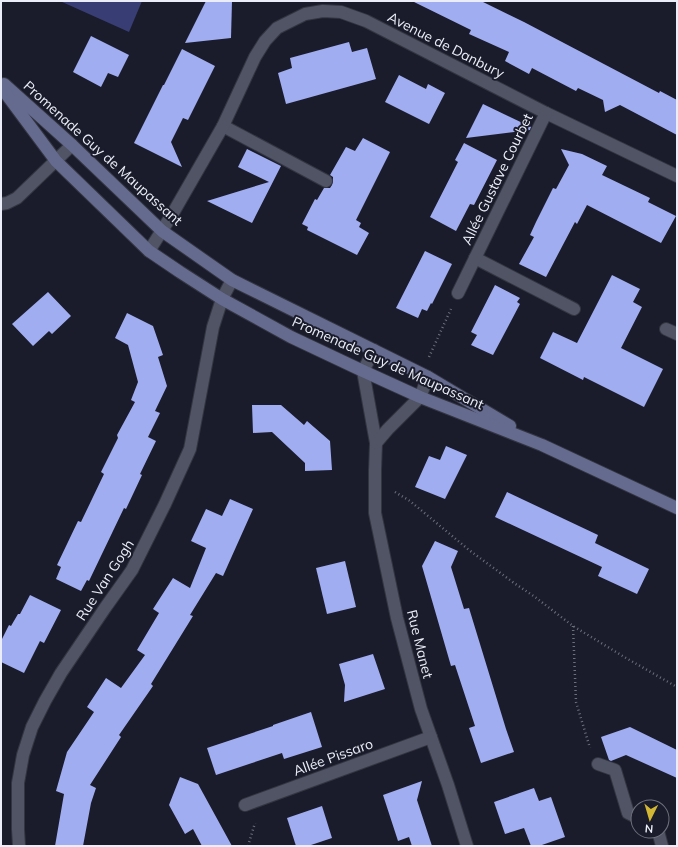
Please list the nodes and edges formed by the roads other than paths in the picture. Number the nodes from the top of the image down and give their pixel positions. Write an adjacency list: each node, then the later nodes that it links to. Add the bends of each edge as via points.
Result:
1 (1, 81): 5 (street, Promenade Guy de Maupassant)
2 (1, 87): 6 (street, Promenade Guy de Maupassant)
3 (546, 113): 4 (street, Avenue de Danbury, via 366,22 341,12 323,11 305,14 292,20 277,28 265,41); 7 (street, Avenue de Danbury); 12 (street, Allée Gustave Courbet)
4 (223, 126): 8 (street); 10 (street, Avenue de Danbury)
5 (72, 145): 6 (street); 10 (street, Promenade Guy de Maupassant)
6 (56, 161): 9 (street, via 17,198 7,204); 11 (street, Promenade Guy de Maupassant)
7 (677, 176)
8 (326, 181)
9 (1, 204)
10 (162, 231): 11 (street, Avenue de Danbury); 13 (street, Promenade Guy de Maupassant)
11 (149, 251): 15 (street, Promenade Guy de Maupassant)
12 (475, 258): 14 (street, Allée Gustave Courbet); 16 (street, Allée Gustave Courbet)
13 (232, 280): 15 (street, Rue Van Gogh); 19 (street, Promenade Guy de Maupassant)
14 (458, 293)
15 (222, 299): 20 (street, Promenade Guy de Maupassant, via 291,337); 30 (street, Rue Van Gogh, via 212,327 190,449 132,570 61,673 32,727 18,783)
16 (574, 309)
17 (666, 329): 18 (street)
18 (677, 334)
19 (374, 350): 20 (street); 21 (street, Promenade Guy de Maupassant)
20 (363, 371): 22 (street, Promenade Guy de Maupassant); 23 (street, Rue Manet)
21 (424, 376): 22 (street); 24 (street, Promenade Guy de Maupassant)
22 (420, 397): 23 (street); 24 (street, Promenade Guy de Maupassant)
23 (376, 443): 26 (street, Rue Manet, via 375,513 398,618 421,709)
24 (542, 445): 25 (street, Promenade Guy de Maupassant)
25 (677, 508)
26 (431, 737): 28 (street, Allée Pissaro); 31 (street, Rue Manet)
27 (598, 764): 29 (street, via 615,770)
28 (245, 805)
29 (630, 814)
30 (19, 846)
31 (467, 846)

